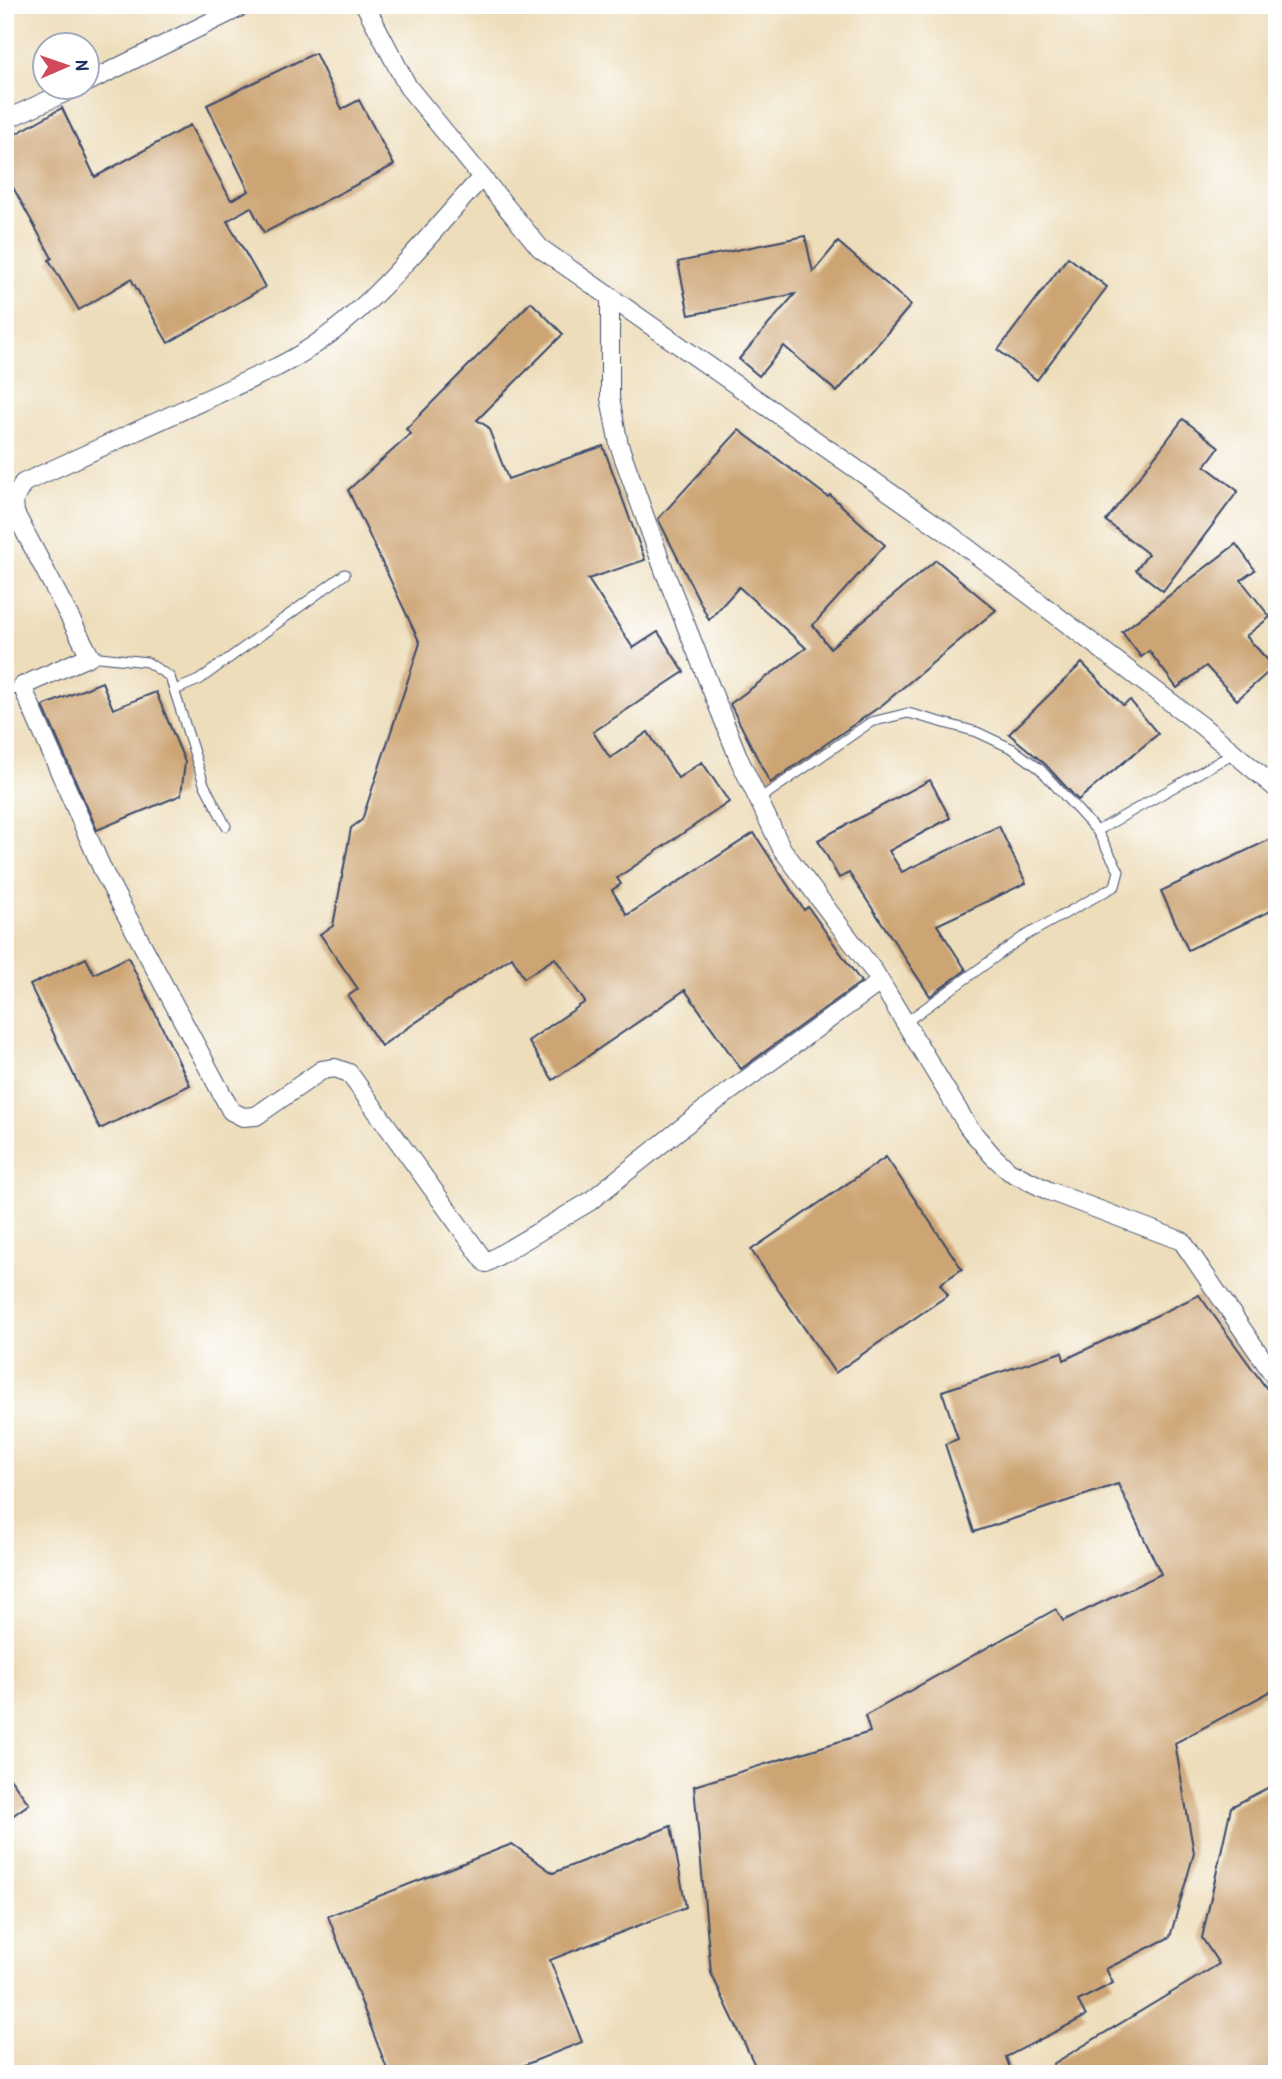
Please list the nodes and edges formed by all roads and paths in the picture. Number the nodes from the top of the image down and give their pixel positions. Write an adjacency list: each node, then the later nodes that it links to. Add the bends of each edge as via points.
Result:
1 (245, 5): 3 (street)
2 (365, 5): 6 (street, via 408,87)
3 (102, 75)
4 (44, 102): 5 (street)
5 (5, 120)
6 (482, 177): 7 (street, via 540,248); 9 (street, via 364,306 315,346 23,483 14,500 15,513)
7 (610, 296): 12 (street, via 946,531); 14 (street, via 610,398 620,444 664,570)
8 (345, 574): 11 (lane, via 199,680)
9 (90, 656): 10 (street); 11 (lane, via 148,662 170,677)
10 (14, 690): 17 (street, via 226,1106 243,1117 256,1116 322,1070 349,1073 486,1263 589,1202 704,1110)
11 (175, 690): 15 (lane, via 204,784)
12 (1234, 753): 13 (street); 16 (lane)
13 (1277, 789)
14 (758, 800): 16 (lane, via 871,722 908,713 976,732 1013,749 1040,769); 17 (street, via 782,849)
15 (226, 826)
16 (1097, 831): 18 (lane, via 1119,871 1115,886 1023,937)
17 (880, 982): 18 (street)
18 (906, 1022): 19 (street, via 969,1128 992,1155 1009,1171 1049,1191 1182,1241)
19 (1277, 1380)

